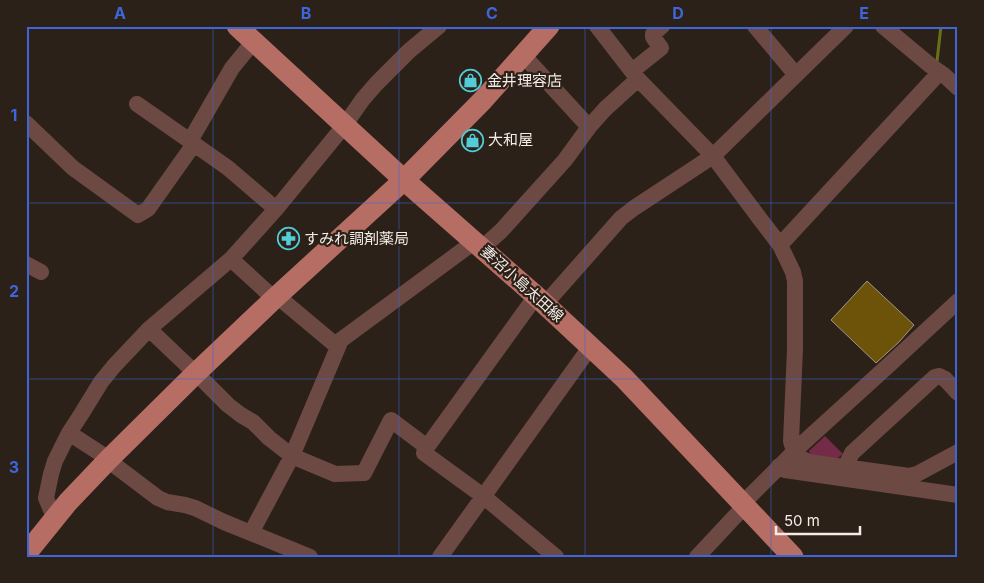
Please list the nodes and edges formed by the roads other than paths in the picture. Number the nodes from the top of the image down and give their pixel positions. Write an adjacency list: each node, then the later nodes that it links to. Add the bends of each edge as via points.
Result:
1 (237, 26): 9 (main road, 妻沼小島太田線)
2 (440, 26): 17 (street, via 391,68)
3 (549, 26): 10 (main road)
4 (597, 26): 12 (street)
5 (662, 26): 12 (street, via 653,34 661,48)
6 (755, 26): 13 (street)
7 (846, 26): 13 (street)
8 (884, 26): 11 (street)
9 (254, 41): 17 (main road, 妻沼小島太田線); 19 (street, via 232,68)
10 (523, 55): 18 (street); 21 (main road)
11 (935, 69): 14 (street); 24 (street)
12 (635, 75): 18 (street); 20 (street)
13 (796, 75): 20 (street)
14 (958, 88)
15 (136, 104): 19 (street)
16 (26, 123): 19 (street, via 73,168 138,215 148,209)
17 (344, 126): 21 (main road, 妻沼小島太田線); 22 (street)
18 (589, 127): 23 (street, via 508,224)
19 (192, 142): 22 (street)
20 (713, 156): 24 (street); 29 (street, via 621,218)
21 (404, 180): 23 (main road, 妻沼小島太田線); 28 (main road)
22 (276, 209): 25 (street)
23 (478, 245): 29 (main road, 妻沼小島太田線); 33 (street, via 341,340)
24 (780, 245): 38 (street, via 795,281 791,441)
25 (231, 259): 28 (street); 31 (street)
26 (26, 264): 27 (street)
27 (41, 272)
28 (276, 297): 33 (street); 34 (main road)
29 (540, 300): 32 (main road, 妻沼小島太田線); 37 (street)
30 (958, 301): 38 (street)
31 (149, 329): 34 (street); 36 (street, via 106,377)
32 (591, 346): 45 (street); 46 (main road, 妻沼小島太田線)
33 (338, 347): 40 (street)
34 (196, 373): 40 (street, via 228,405 254,422); 41 (main road)
35 (958, 394): 43 (street, via 945,379 935,377 852,454)
36 (70, 433): 41 (street); 47 (street, via 55,461 46,498)
37 (426, 450): 40 (street, via 391,420 364,472 335,474); 45 (street)
38 (795, 452): 42 (street); 43 (street, via 808,462)
39 (958, 452): 43 (street, via 909,476)
40 (292, 456): 48 (street)
41 (109, 459): 47 (main road); 48 (street, via 158,498 195,508)
42 (780, 466): 44 (street, via 785,470); 46 (street)
43 (845, 467)
44 (958, 495)
45 (483, 496): 51 (street); 52 (street)
46 (742, 504): 53 (street, via 740,511); 54 (main road, 妻沼小島太田線)
47 (56, 516): 49 (main road)
48 (251, 533): 50 (street)
49 (30, 545)
50 (310, 557)
51 (440, 557)
52 (556, 557)
53 (697, 557)
54 (793, 557)

